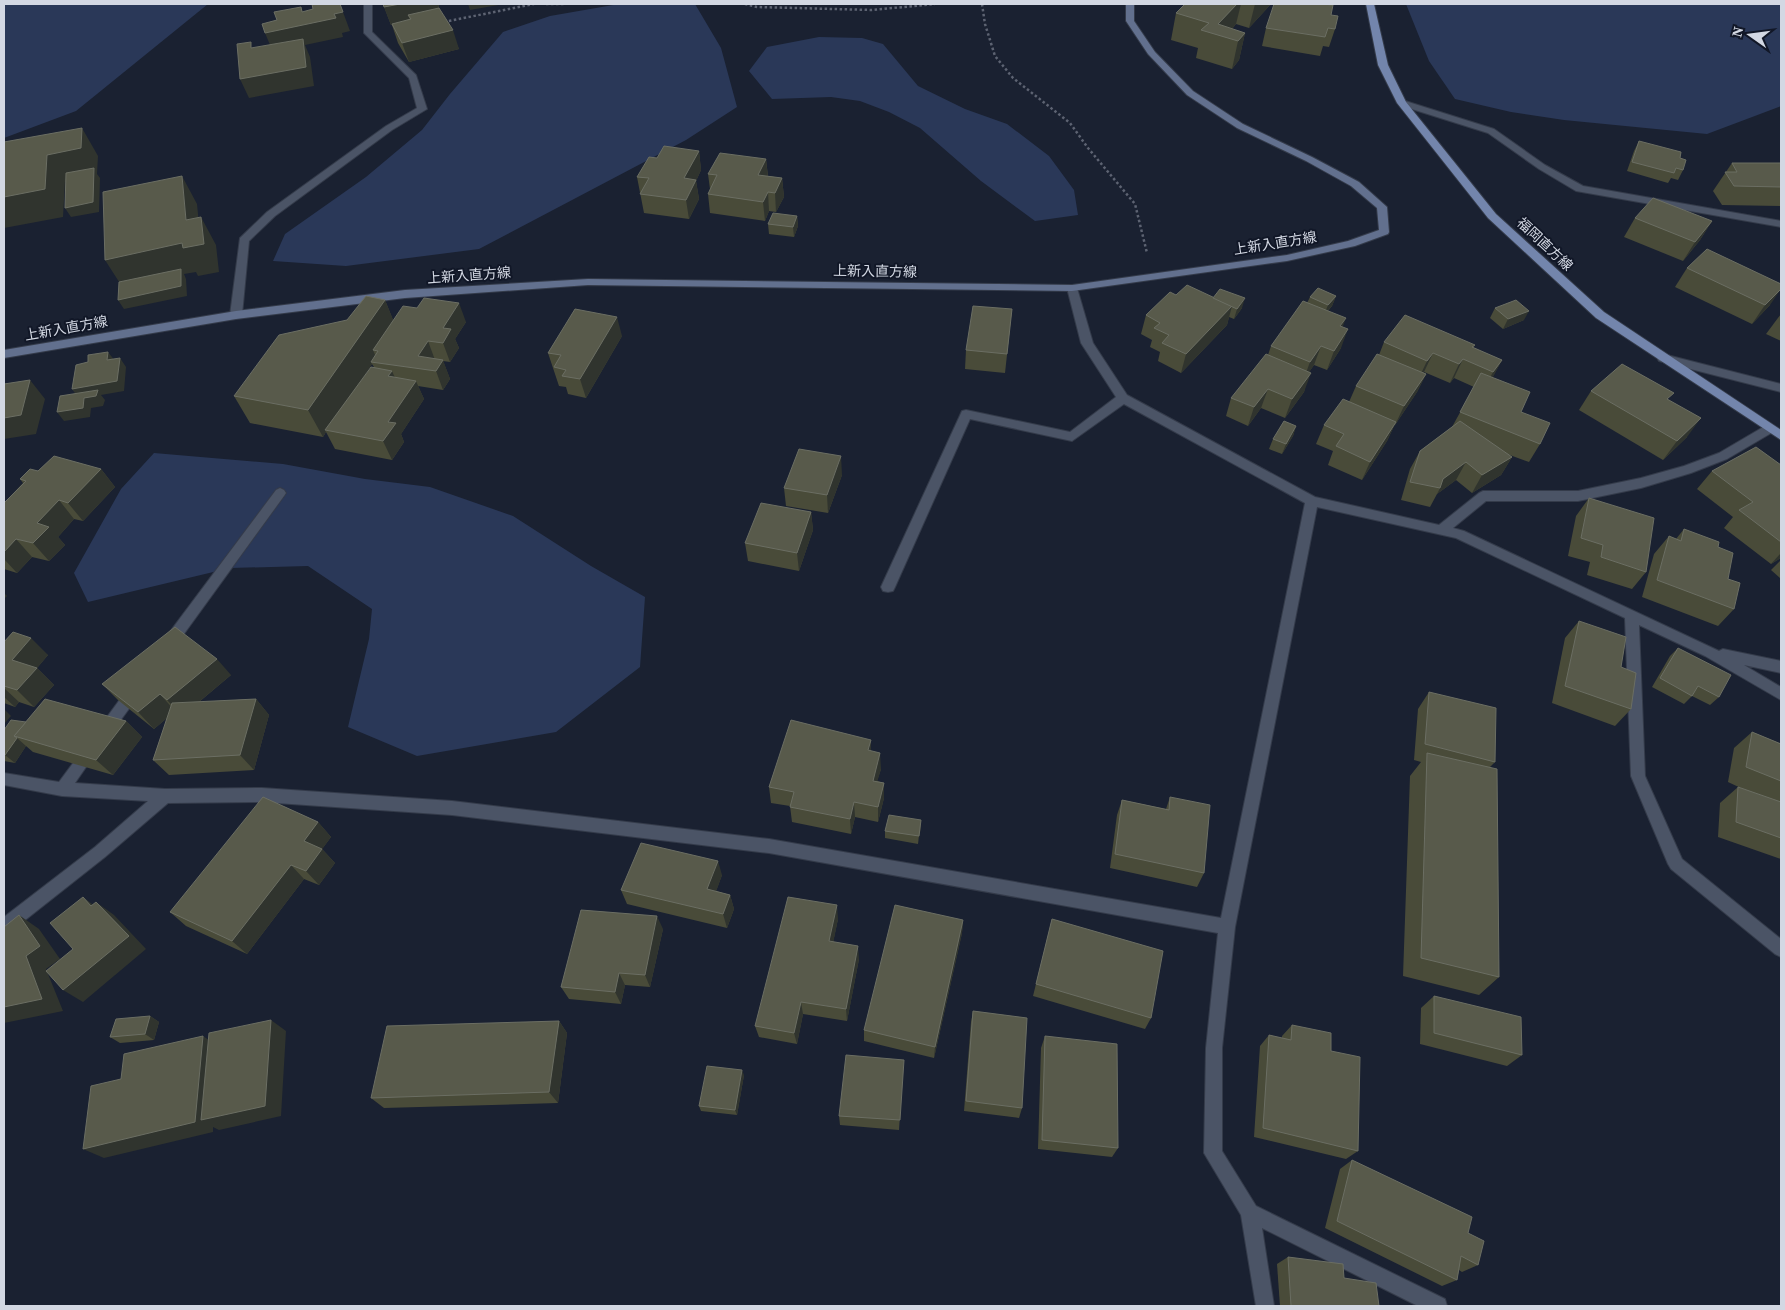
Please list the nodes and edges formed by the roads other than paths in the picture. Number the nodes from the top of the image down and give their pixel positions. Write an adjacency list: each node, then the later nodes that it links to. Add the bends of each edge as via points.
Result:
1 (368, 4): 7 (street, via 368,33 413,77 422,109 389,128 271,214 244,240)
2 (1130, 4): 6 (main road, 上新入直方線, via 1130,21 1152,54 1190,93 1240,126 1355,184 1382,207 1384,232 1352,244 1287,258)
3 (1370, 4): 4 (main road, 福岡直方線, via 1383,65)
4 (1402, 103): 5 (street, via 1491,131 1580,190); 9 (main road, 福岡直方線, via 1492,216 1600,314)
5 (1781, 224)
6 (1072, 288): 7 (main road, 上新入直方線, via 588,282 405,294); 11 (street, via 1088,343)
7 (236, 315): 8 (main road, 上新入直方線)
8 (4, 354)
9 (1662, 358): 10 (street); 12 (main road, 福岡直方線)
10 (1781, 388)
11 (1124, 398): 15 (street); 17 (street, via 1072,438 966,414)
12 (1769, 429): 13 (main road, 福岡直方線); 16 (street, via 1723,456 1641,483 1578,496 1483,496)
13 (1781, 436)
14 (280, 493): 20 (street)
15 (1312, 501): 16 (street); 28 (street)
16 (1441, 530): 18 (street, via 1459,534)
17 (888, 587)
18 (1632, 616): 19 (street); 29 (street, via 1638,776 1676,864)
19 (1710, 652): 21 (street); 23 (street)
20 (162, 653)
21 (1781, 668)
22 (144, 677): 25 (street)
23 (1781, 694)
24 (4, 779): 25 (street)
25 (62, 789): 26 (street)
26 (165, 796): 27 (street, via 100,852); 28 (street, via 262,795 452,808 759,844)
27 (4, 926)
28 (1227, 927): 30 (street, via 1214,1048 1213,1154)
29 (1781, 949)
30 (1250, 1212): 31 (street); 32 (street)
31 (1265, 1306)
32 (1438, 1306)

